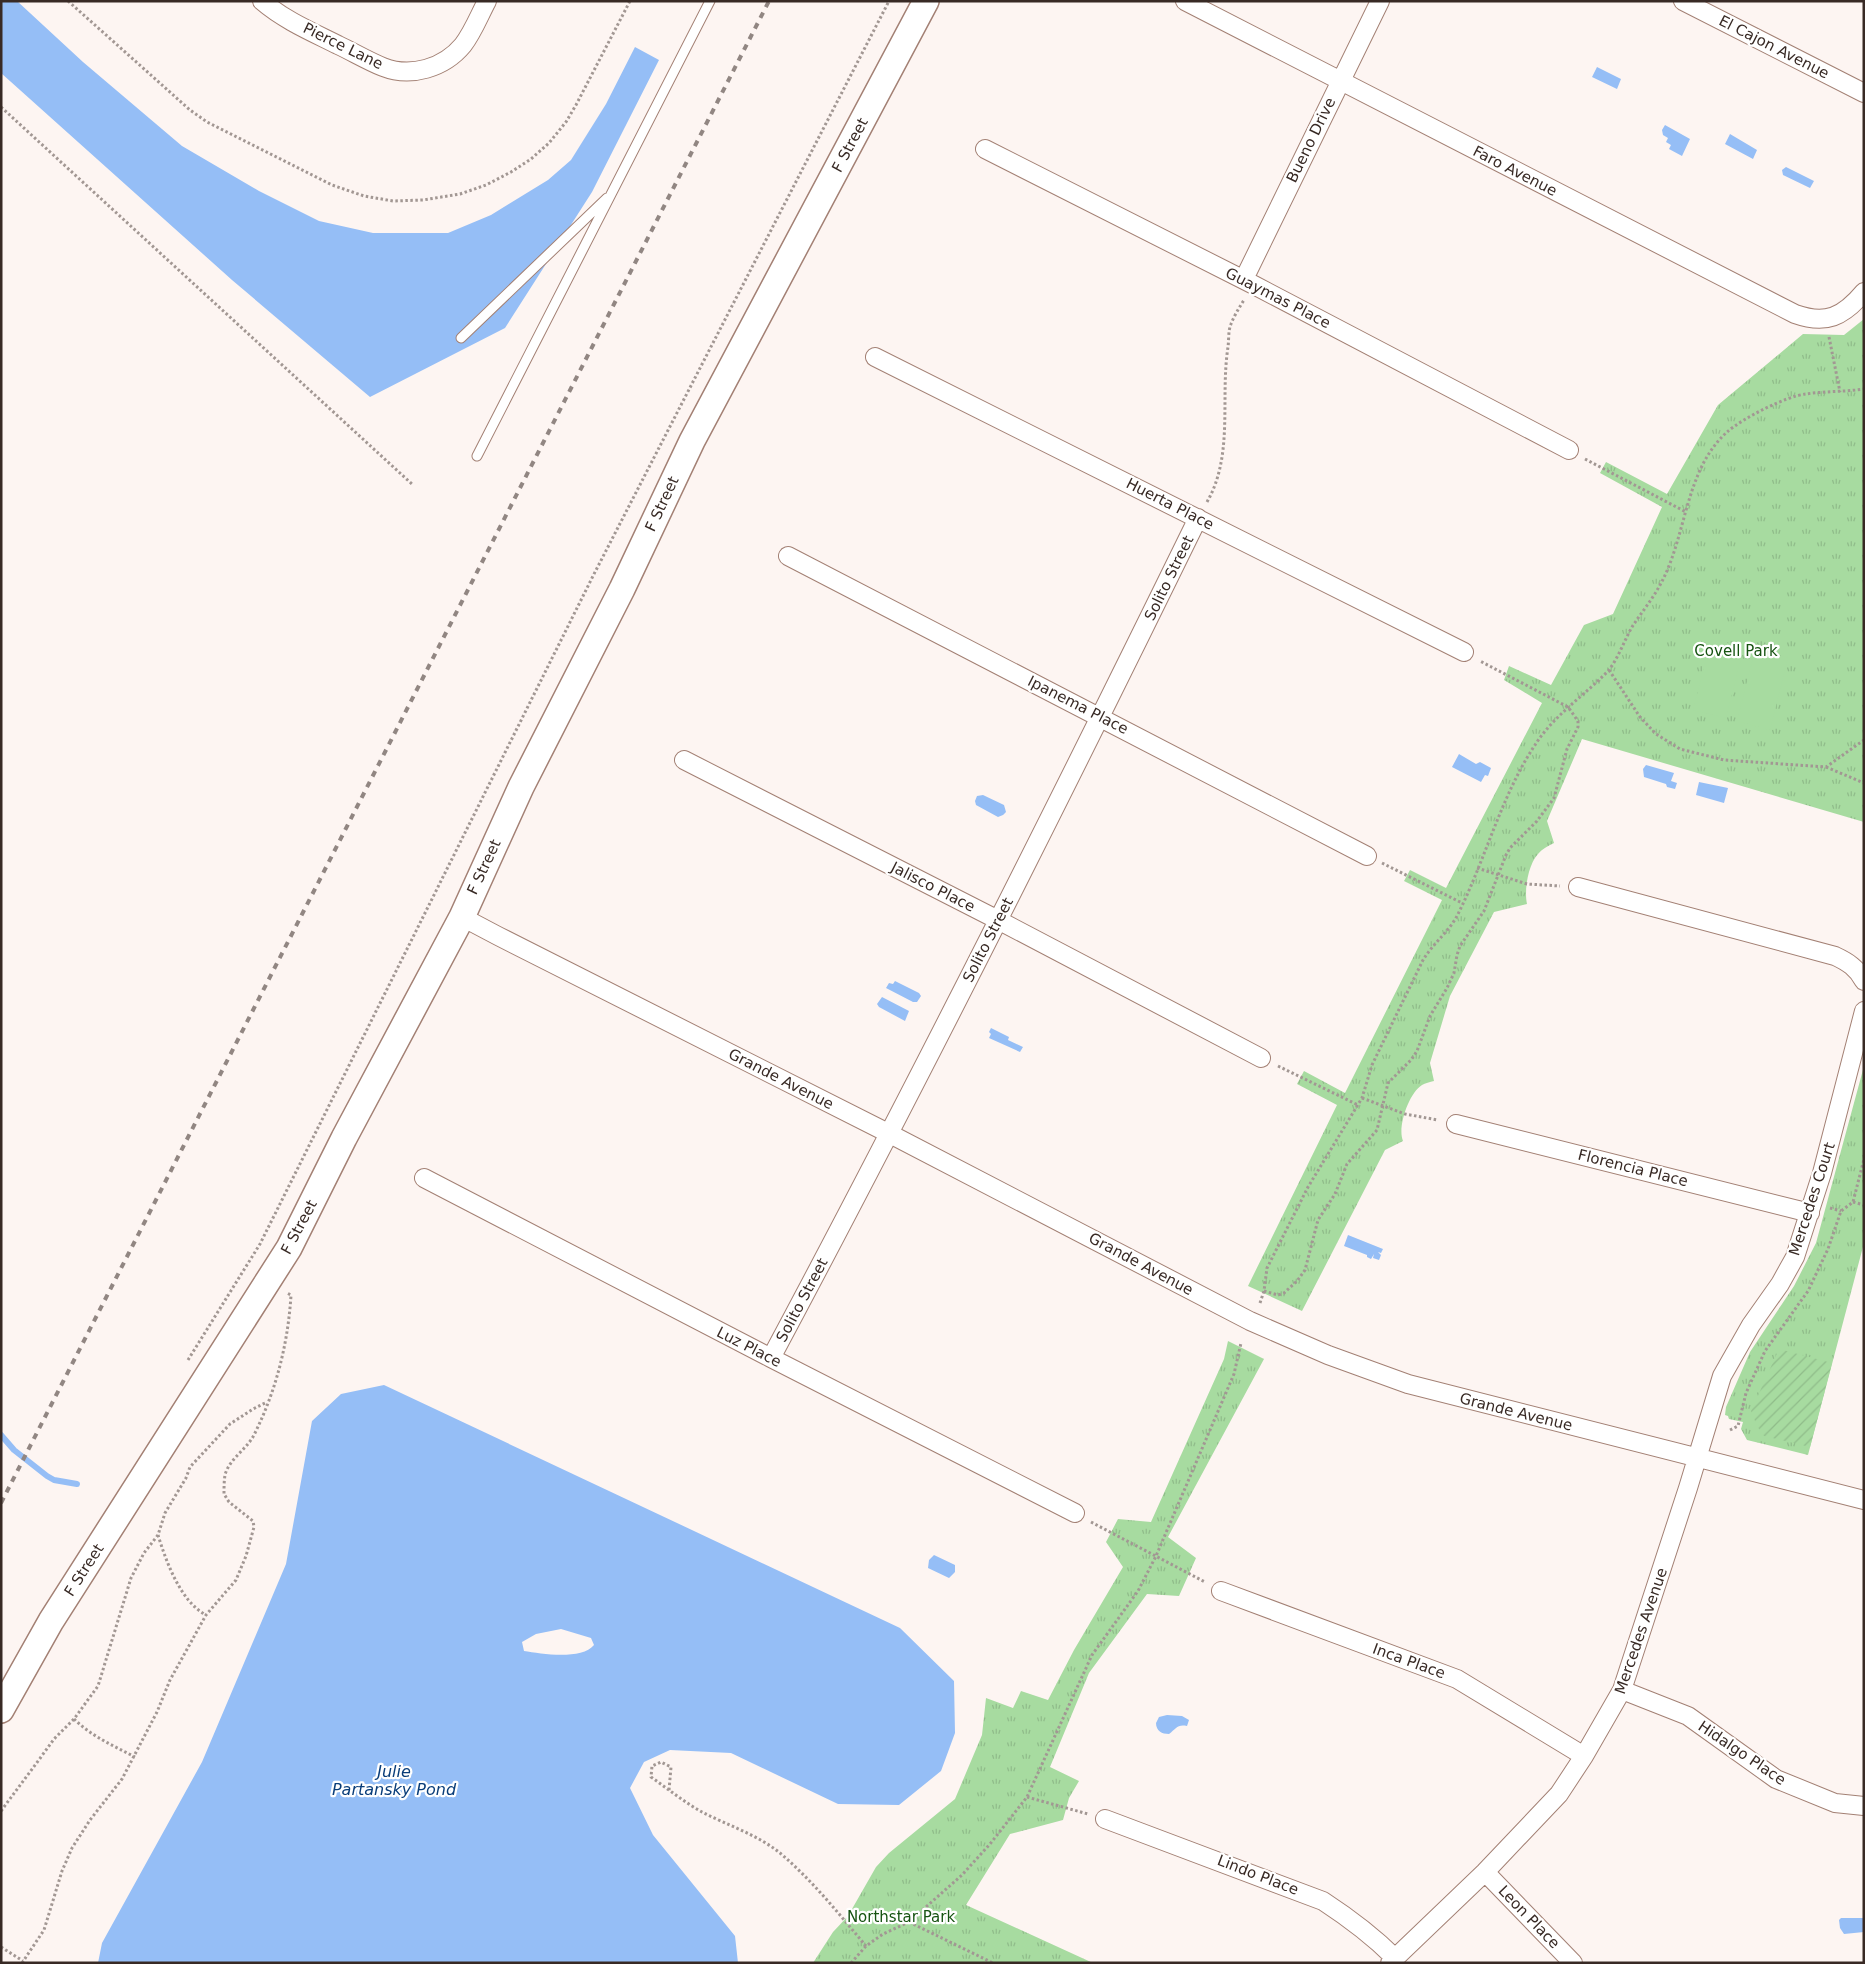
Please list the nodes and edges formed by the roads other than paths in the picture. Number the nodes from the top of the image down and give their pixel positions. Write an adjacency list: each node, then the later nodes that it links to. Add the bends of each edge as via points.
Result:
1 (262, 1): 2 (street, Pierce Lane, via 281,16 384,68 404,71 421,71 450,57 462,45)
2 (487, 1)
3 (710, 1): 11 (lane)
4 (926, 1): 25 (street, F Street, via 692,441 622,589 521,787)
5 (1185, 1): 8 (street, Faro Avenue)
6 (1380, 1): 8 (street, Bueno Drive)
7 (1683, 1): 9 (street, El Cajon Avenue)
8 (1339, 81): 12 (street, Bueno Drive); 13 (street, Faro Avenue, via 1795,314 1810,320 1825,320 1848,309)
9 (1864, 93)
10 (985, 149): 12 (street, Guaymas Place)
11 (612, 192): 14 (lane); 17 (lane)
12 (1248, 282): 16 (street, Guaymas Place)
13 (1864, 292)
14 (461, 338)
15 (875, 357): 18 (street, Huerta Place)
16 (1569, 450)
17 (477, 456)
18 (1198, 518): 20 (street, Huerta Place); 21 (street, Solito Street)
19 (788, 556): 21 (street, Ipanema Place)
20 (1464, 652)
21 (1101, 717): 23 (street, Ipanema Place); 26 (street, Solito Street)
22 (684, 760): 26 (street, Jalisco Place)
23 (1367, 856)
24 (1578, 887): 27 (street, via 1835,956 1849,963)
25 (462, 916): 31 (street, Grande Avenue); 40 (street, F Street, via 344,1138 290,1248 51,1622)
26 (998, 920): 29 (street, Jalisco Place); 31 (street, Solito Street)
27 (1864, 981)
28 (1864, 1011): 33 (street, Mercedes Court)
29 (1261, 1058)
30 (1456, 1124): 33 (street, Florencia Place)
31 (890, 1134): 34 (street, Solito Street); 35 (street, Grande Avenue, via 1250,1321 1328,1355 1408,1384)
32 (424, 1178): 34 (street, Luz Place)
33 (1810, 1213): 35 (street, Mercedes Court, via 1795,1257 1722,1376)
34 (771, 1358): 37 (street, Luz Place)
35 (1697, 1457): 36 (street, Grande Avenue); 39 (street, Mercedes Avenue)
36 (1864, 1500)
37 (1075, 1513)
38 (1221, 1591): 41 (street, Inca Place, via 1457,1679)
39 (1622, 1690): 41 (street, Mercedes Avenue); 42 (street, Hidalgo Place, via 1688,1716 1776,1779 1835,1803)
40 (1, 1710)
41 (1584, 1756): 44 (street, Mercedes Avenue, via 1559,1794)
42 (1864, 1806)
43 (1106, 1819): 45 (street, Lindo Place, via 1323,1901 1381,1944)
44 (1485, 1872): 45 (street, Mercedes Avenue); 46 (street, Leon Place)
45 (1392, 1960)
46 (1573, 1963)

